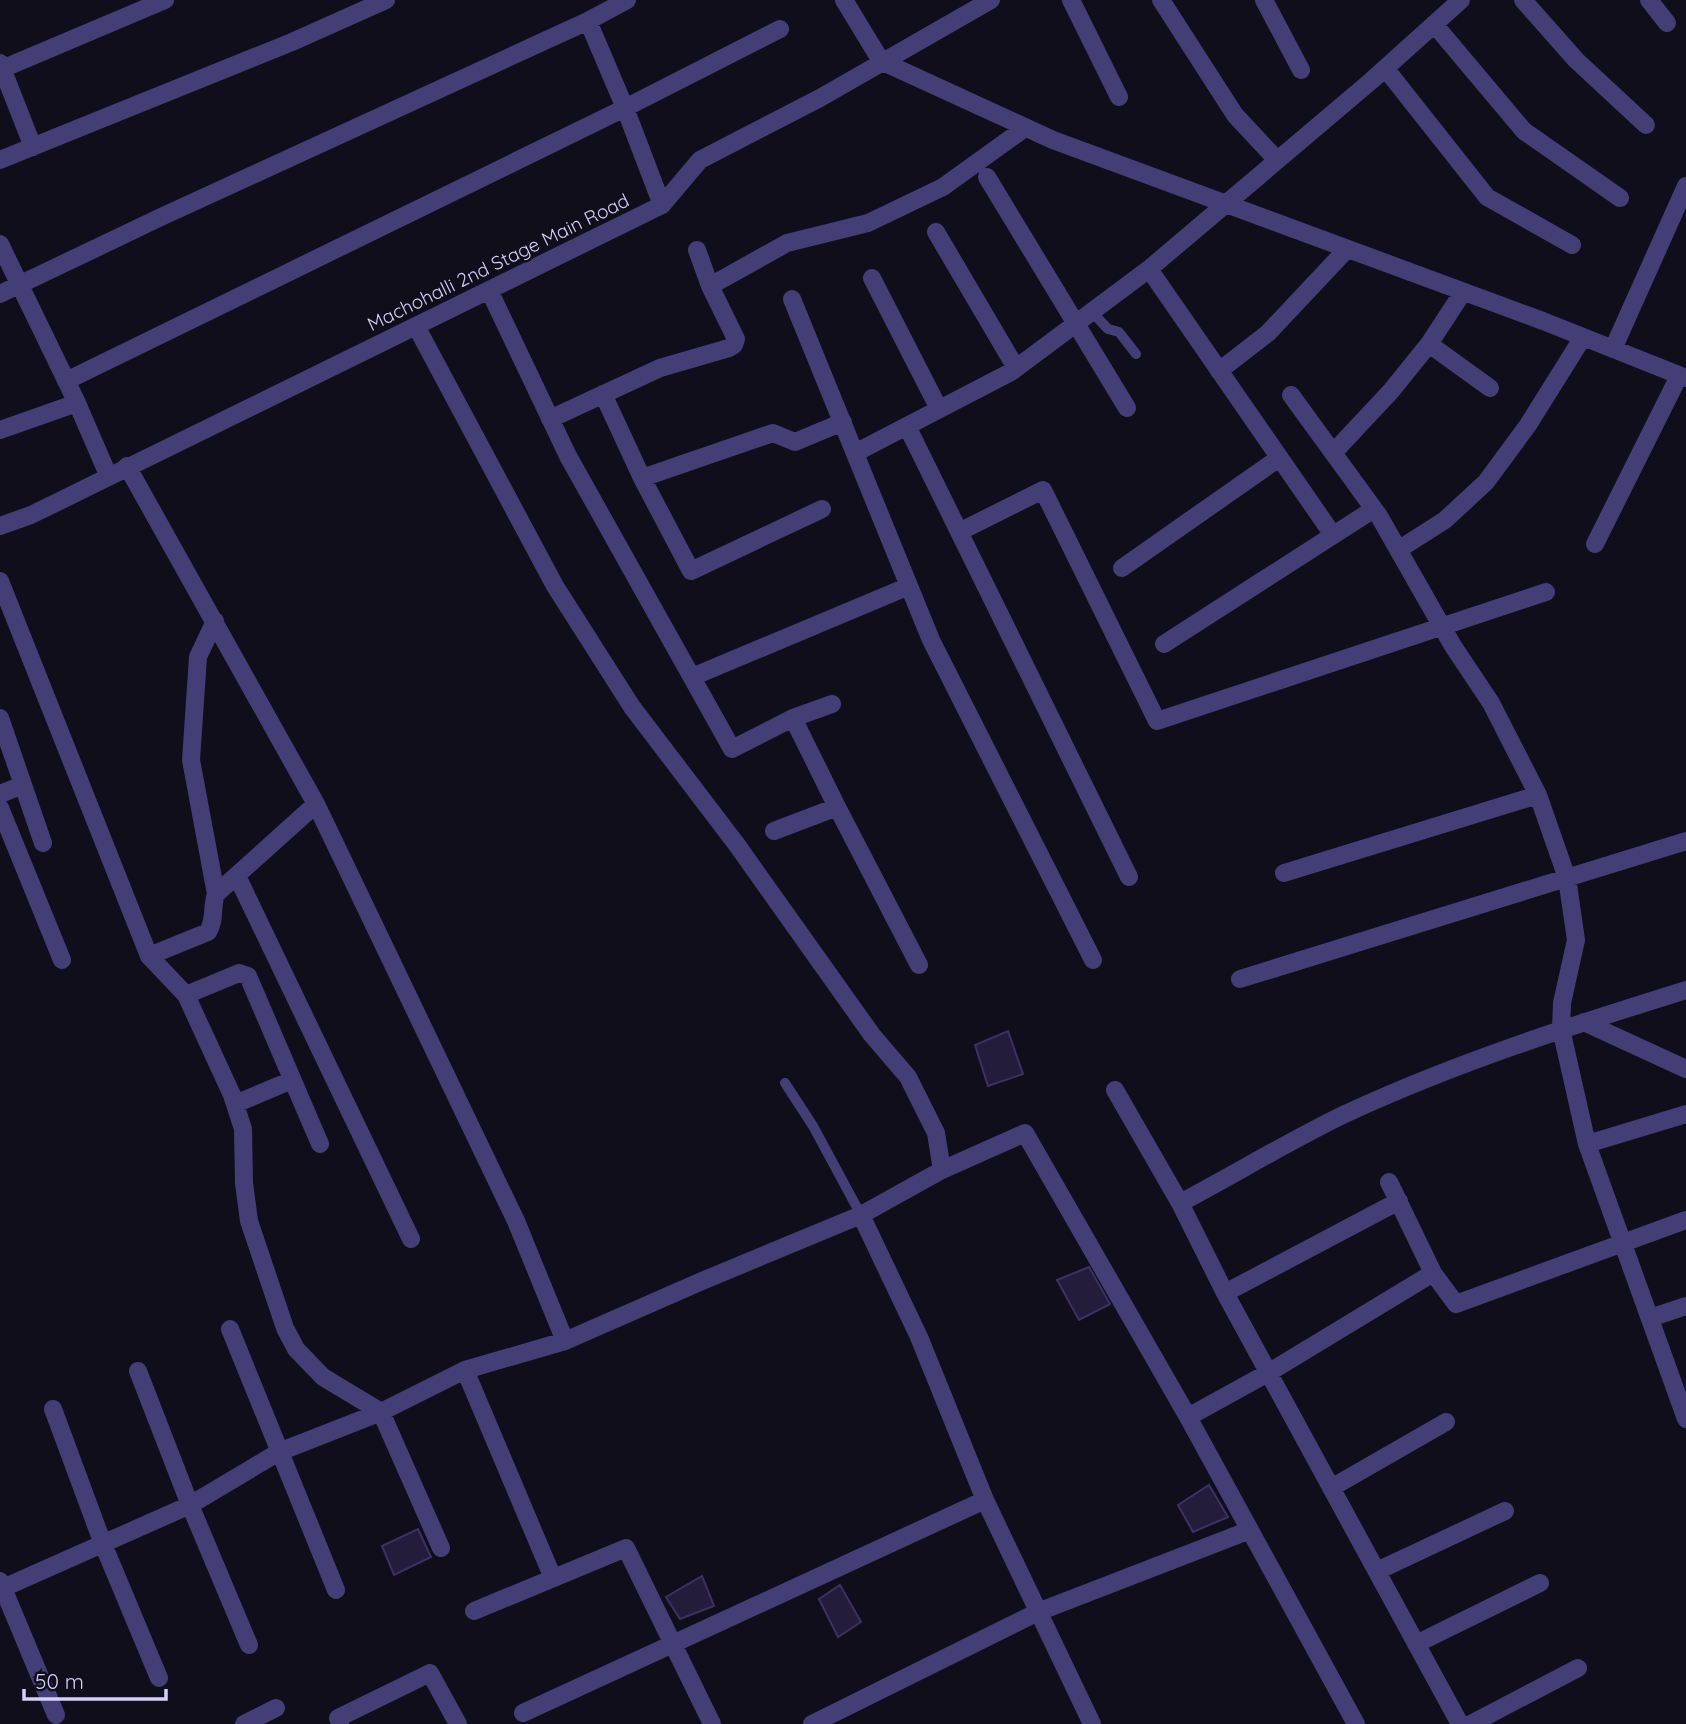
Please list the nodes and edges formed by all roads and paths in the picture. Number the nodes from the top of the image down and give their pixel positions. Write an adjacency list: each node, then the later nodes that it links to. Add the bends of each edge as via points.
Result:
1 (165, 0): 17 (street)
2 (386, 0): 24 (street)
3 (627, 0): 12 (street)
4 (844, 0): 16 (street)
5 (991, 0): 16 (street, Machohalli 2nd Stage Main Road)
6 (1072, 0): 20 (street)
7 (1161, 0): 26 (street, via 1235,115)
8 (1265, 0): 19 (street)
9 (1461, 0): 14 (street)
10 (1523, 0): 22 (street, via 1576,61)
11 (1650, 0): 13 (street)
12 (588, 21): 21 (street); 39 (street)
13 (1667, 23)
14 (1434, 24): 18 (street); 29 (street, via 1524,131)
15 (780, 29): 21 (street)
16 (881, 61): 23 (street); 31 (street, Machohalli 2nd Stage Main Road, via 700,160)
17 (1, 66): 24 (street)
18 (1385, 68): 26 (street); 34 (street, via 1487,197)
19 (1301, 70)
20 (1119, 97)
21 (625, 108): 31 (street); 55 (street)
22 (1646, 125)
23 (1025, 128): 30 (street); 40 (street, via 943,187 867,223 787,243)
24 (33, 147): 25 (street)
25 (0, 160)
26 (1277, 160): 30 (street)
27 (987, 177): 46 (street)
28 (1686, 186): 50 (street)
29 (1620, 198)
30 (1225, 204): 35 (street); 37 (street)
31 (662, 205): 41 (street, Machohalli 2nd Stage Main Road)
32 (936, 232): 52 (street)
33 (0, 244): 39 (street)
34 (1572, 245)
35 (1347, 249): 42 (street); 53 (street, via 1268,333)
36 (696, 250): 40 (street)
37 (1149, 269): 45 (street); 53 (street)
38 (872, 278): 61 (street)
39 (21, 285): 43 (street); 55 (street)
40 (710, 286): 57 (street, via 736,339 734,345 660,368)
41 (489, 289): 47 (street, Machohalli 2nd Stage Main Road); 62 (street)
42 (1462, 292): 48 (street); 49 (street)
43 (0, 294)
44 (792, 299): 63 (street)
45 (1092, 312): 46 (street); 51 (lane, via 1108,329 1119,332)
46 (1076, 324): 52 (street); 60 (street)
47 (416, 326): 69 (street, Machohalli 2nd Stage Main Road); 121 (street, via 555,586 632,707 872,1035 908,1076 936,1133)
48 (1583, 337): 50 (street); 78 (street, via 1486,482 1445,520)
49 (1429, 344): 56 (street); 67 (street)
50 (1613, 349): 54 (street)
51 (1136, 354)
52 (1016, 368): 61 (street)
53 (1219, 371): 68 (street)
54 (1683, 377): 77 (street)
55 (66, 381): 59 (street)
56 (1490, 388)
57 (603, 394): 62 (street); 71 (street)
58 (1292, 395): 67 (street)
59 (78, 403): 65 (street); 70 (street)
60 (1127, 408)
61 (939, 409): 64 (street)
62 (550, 419): 86 (street)
63 (843, 422): 66 (street); 71 (street, via 795,442 773,433)
64 (907, 426): 66 (street); 75 (street)
65 (0, 430)
66 (855, 453): 81 (street)
67 (1333, 453): 73 (street)
68 (1279, 458): 76 (street); 79 (street)
69 (127, 466): 70 (street, Machohalli 2nd Stage Main Road); 83 (street)
70 (109, 477): 74 (street, Machohalli 2nd Stage Main Road)
71 (642, 478): 72 (street, via 691,571)
72 (822, 509)
73 (1374, 509): 76 (street); 78 (street)
74 (0, 526)
75 (959, 532): 84 (street, via 1043,490 1157,722); 101 (street)
76 (1333, 535): 85 (street)
77 (1595, 544)
78 (1398, 550): 84 (street)
79 (1122, 568)
80 (0, 581): 104 (street)
81 (909, 586): 86 (street); 106 (street, via 942,664)
82 (1546, 592): 84 (street)
83 (215, 621): 93 (street); 103 (street, via 198,657 191,760)
84 (1442, 627): 92 (street, via 1491,703)
85 (1164, 644)
86 (692, 677): 89 (street, via 732,749)
87 (832, 704): 89 (street)
88 (0, 718): 90 (street)
89 (793, 718): 94 (street)
90 (23, 785): 91 (street); 98 (street)
91 (0, 794)
92 (1538, 795): 99 (street); 102 (street)
93 (316, 804): 100 (street); 134 (street, via 516,1221)
94 (836, 807): 96 (street); 107 (street)
95 (0, 808): 105 (street)
96 (774, 831)
97 (1686, 841): 102 (street)
98 (43, 843)
99 (1284, 873)
100 (237, 876): 103 (street); 127 (street)
101 (1129, 877)
102 (1567, 878): 108 (street); 112 (street, via 1576,940)
103 (216, 894): 104 (street, via 214,921 208,932)
104 (149, 956): 110 (street)
105 (62, 960)
106 (1093, 960)
107 (919, 965)
108 (1240, 979)
109 (1686, 989): 111 (street)
110 (186, 995): 114 (street, via 239,973 248,976); 117 (street)
111 (1584, 1022): 112 (street); 113 (street)
112 (1561, 1028): 120 (street); 124 (street, via 1343,1115)
113 (1686, 1069)
114 (292, 1080): 117 (street); 119 (street)
115 (785, 1083): 125 (lane)
116 (1115, 1090): 124 (street)
117 (235, 1104): 140 (street, via 243,1129 249,1221 285,1328 296,1349 323,1377)
118 (1686, 1114): 120 (street)
119 (320, 1144)
120 (1587, 1144): 128 (street)
121 (942, 1170): 125 (street); 141 (street, via 1025,1133)
122 (1390, 1182): 123 (street)
123 (1399, 1201): 129 (street); 130 (street)
124 (1180, 1203): 130 (street)
125 (861, 1215): 134 (street); 145 (street, via 919,1337)
126 (1686, 1220): 128 (street)
127 (411, 1239)
128 (1623, 1244): 129 (street, via 1456,1304); 132 (street)
129 (1433, 1273): 137 (street)
130 (1225, 1293): 137 (street)
131 (1686, 1306): 132 (street)
132 (1650, 1318): 139 (street)
133 (230, 1329): 143 (street)
134 (565, 1341): 135 (street)
135 (465, 1370): 140 (street); 152 (street)
136 (138, 1371): 146 (street)
137 (1268, 1373): 141 (street); 144 (street)
138 (53, 1409): 149 (street)
139 (1685, 1411)
140 (381, 1412): 143 (street); 150 (street)
141 (1188, 1418): 148 (street)
142 (1446, 1422): 144 (street)
143 (279, 1452): 146 (street); 155 (street)
144 (1331, 1488): 151 (street)
145 (985, 1500): 157 (street); 158 (street)
146 (190, 1506): 149 (street); 160 (street)
147 (1505, 1511): 151 (street)
148 (1250, 1530): 157 (street); 172 (street)
149 (103, 1544): 154 (street); 162 (street)
150 (441, 1548)
151 (1377, 1571): 159 (street)
152 (553, 1578): 156 (street); 158 (street, via 626,1548)
153 (1539, 1583): 159 (street)
154 (1, 1585): 165 (street)
155 (336, 1590)
156 (474, 1611)
157 (1038, 1612): 170 (street); 171 (street)
158 (672, 1644): 164 (street); 169 (street)
159 (1416, 1644): 173 (street)
160 (248, 1645)
161 (1578, 1668): 174 (street)
162 (159, 1678)
163 (276, 1708): 166 (street)
164 (523, 1713)
165 (56, 1714)
166 (244, 1724)
167 (340, 1724): 168 (street, via 338,1718 430,1673)
168 (458, 1724)
169 (712, 1724)
170 (812, 1724)
171 (1091, 1724)
172 (1356, 1724)
173 (1460, 1724)
174 (1471, 1724)

